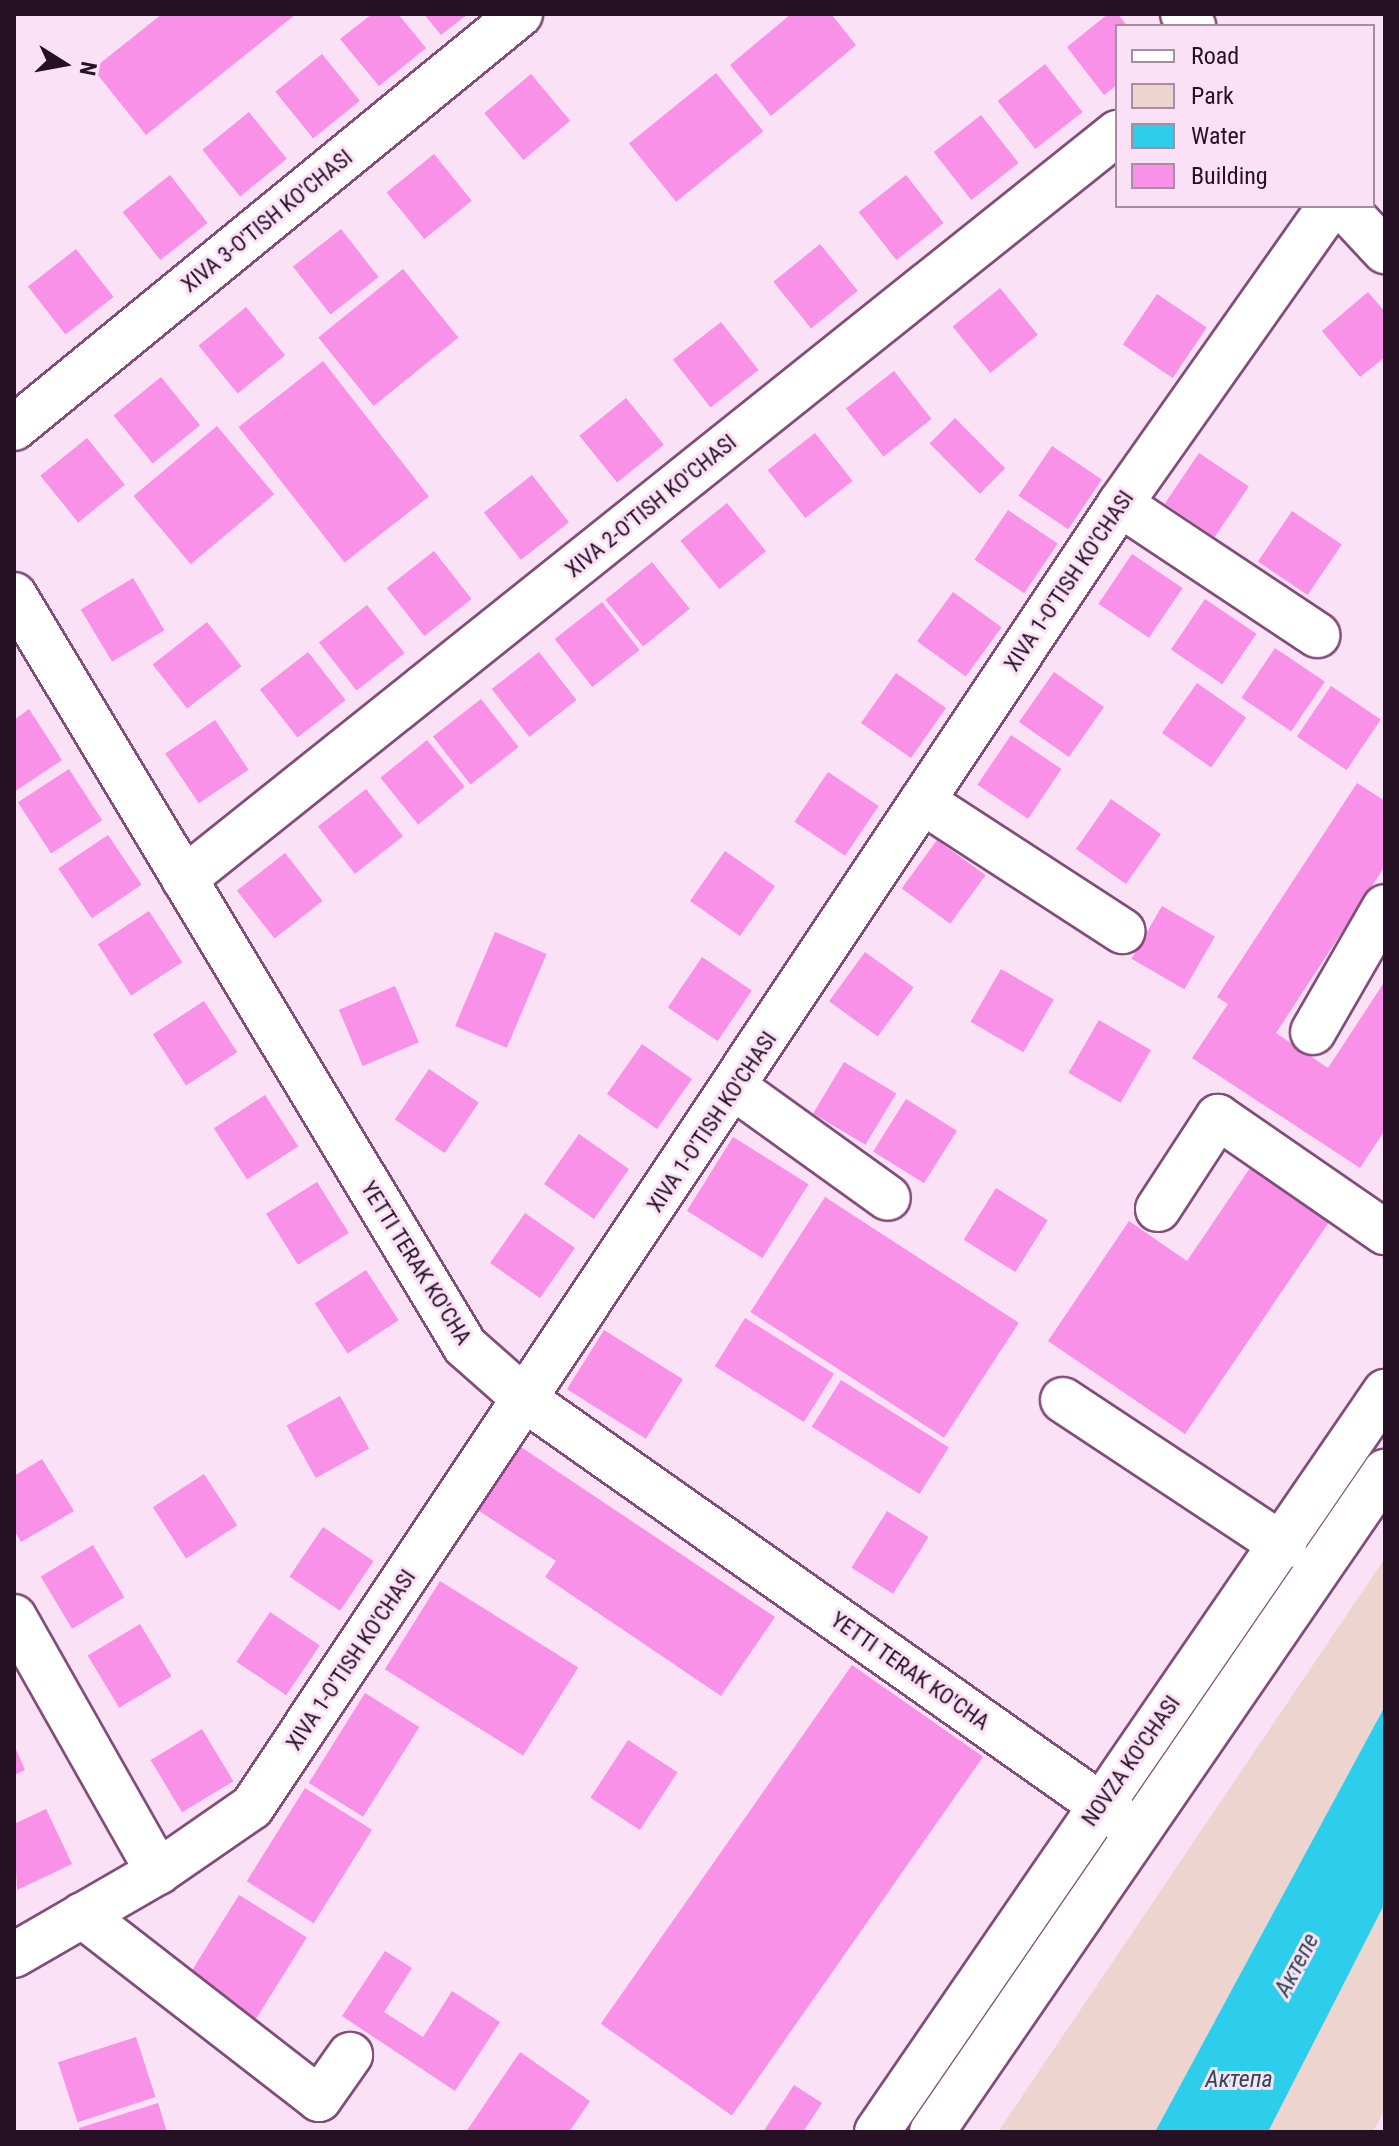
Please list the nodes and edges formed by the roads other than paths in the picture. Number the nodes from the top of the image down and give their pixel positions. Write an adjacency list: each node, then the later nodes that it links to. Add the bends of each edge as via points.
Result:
1 (520, 14): 6 (street, XIVA 3-O'TISH KO'CHASI)
2 (1115, 135): 11 (street, XIVA 2-O'TISH KO'CHASI)
3 (1329, 208): 7 (street, XIVA 1-O'TISH KO'CHASI)
4 (1345, 208): 5 (street)
5 (1385, 251)
6 (14, 428)
7 (1120, 504): 9 (street); 10 (street, XIVA 1-O'TISH KO'CHASI)
8 (14, 595): 11 (street, YETTI TERAK KO'CHA)
9 (1317, 635)
10 (922, 801): 13 (street); 15 (street, XIVA 1-O'TISH KO'CHASI)
11 (184, 879): 20 (street, YETTI TERAK KO'CHA, via 465,1346)
12 (1385, 907): 14 (street)
13 (1122, 931)
14 (1313, 1032)
15 (735, 1088): 16 (street); 20 (street, XIVA 1-O'TISH KO'CHASI)
16 (888, 1198)
17 (1158, 1209): 18 (street, via 1218,1117)
18 (1385, 1232)
19 (1385, 1392): 23 (street, NOVZA KO'CHASI)
20 (526, 1400): 25 (street, YETTI TERAK KO'CHA); 27 (street, XIVA 1-O'TISH KO'CHASI, via 252,1807)
21 (1063, 1400): 23 (street)
22 (1385, 1472): 26 (street, NOVZA KO'CHASI)
23 (1284, 1546): 25 (street, NOVZA KO'CHASI)
24 (14, 1617): 27 (street)
25 (1100, 1804): 26 (street, YETTI TERAK KO'CHA); 31 (street, NOVZA KO'CHASI)
26 (1136, 1830): 32 (street, NOVZA KO'CHASI)
27 (158, 1872): 28 (street, XIVA 1-O'TISH KO'CHASI)
28 (82, 1915): 29 (street, XIVA 1-O'TISH KO'CHASI); 30 (street, via 319,2099)
29 (14, 1955)
30 (350, 2055)
31 (877, 2132)
32 (932, 2132)

